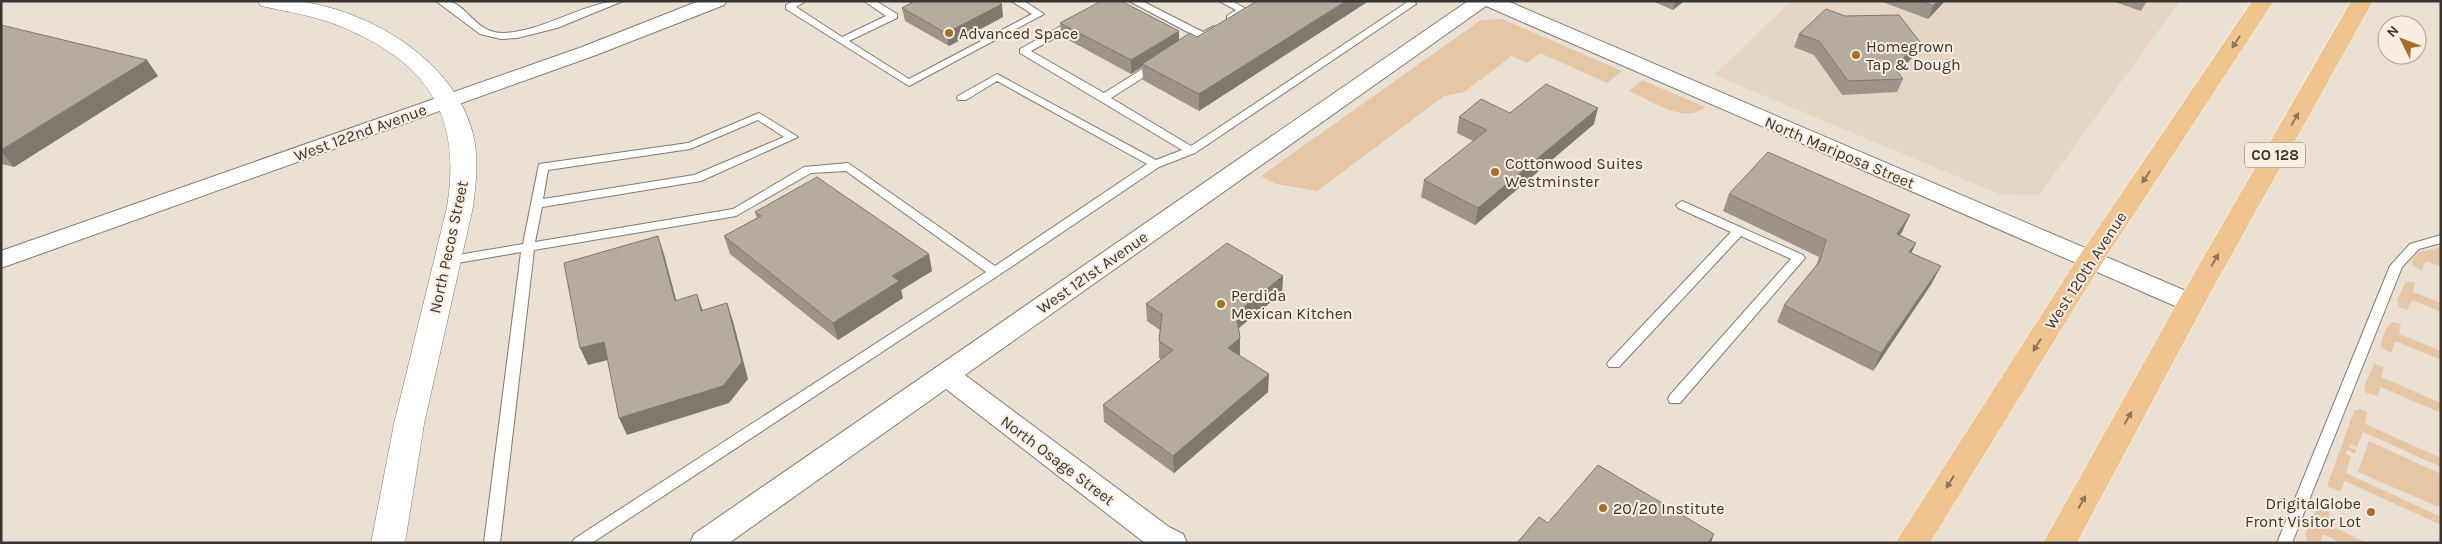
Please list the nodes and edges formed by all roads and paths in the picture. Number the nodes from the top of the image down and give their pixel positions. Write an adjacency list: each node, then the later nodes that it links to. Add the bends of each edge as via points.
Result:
1 (269, 1): 20 (street, North Pecos Street, via 344,19 390,42 419,65)
2 (441, 1): 3 (lane, via 453,6 488,34 521,36)
3 (618, 1)
4 (717, 1): 20 (street, West 122nd Avenue, via 644,31)
5 (801, 1): 16 (lane, via 789,7)
6 (869, 1): 16 (lane, via 893,16)
7 (1016, 1): 16 (lane, via 1039,14 909,83)
8 (1134, 1): 9 (lane, via 1199,39 1243,10)
9 (1224, 1)
10 (1409, 1): 21 (lane, via 1410,4)
11 (1480, 1): 34 (street, West 121st Avenue)
12 (1490, 1): 28 (street, North Mariposa Street)
13 (2362, 1): 32 (main road, CO 128, one-way to 13)
14 (2258, 3): 28 (main road, West 120th Avenue, one-way to 28)
15 (1082, 19): 19 (lane, via 1024,51)
16 (842, 40)
17 (1162, 62): 19 (lane)
18 (962, 98): 22 (lane, via 997,77)
19 (1104, 98): 21 (lane)
20 (448, 101): 29 (street, West 122nd Avenue); 30 (street, North Pecos Street, via 459,128 464,172)
21 (1191, 150): 22 (lane)
22 (1155, 164): 31 (lane)
23 (536, 204): 23 (lane, via 543,167 690,146 759,116 792,137 696,178); 27 (lane)
24 (1682, 205): 25 (lane)
25 (1739, 230): 33 (lane); 35 (lane, via 1799,258)
26 (2441, 239): 43 (lane, via 2421,242 2409,250 2396,266)
27 (528, 248): 30 (lane); 31 (lane, via 736,212 808,170 848,167); 37 (lane)
28 (2091, 259): 32 (street, North Mariposa Street); 41 (main road, West 120th Avenue, one-way to 41)
29 (1, 260)
30 (446, 262): 36 (street, North Pecos Street)
31 (994, 272): 38 (lane)
32 (2191, 303): 42 (main road, CO 128, one-way to 32)
33 (1614, 364)
34 (945, 374): 39 (street, West 121st Avenue); 40 (street, North Osage Street, via 1158,536)
35 (1675, 399)
36 (388, 543)
37 (492, 543)
38 (579, 543)
39 (705, 543)
40 (1172, 543)
41 (1912, 543)
42 (2060, 543)
43 (2284, 543)

